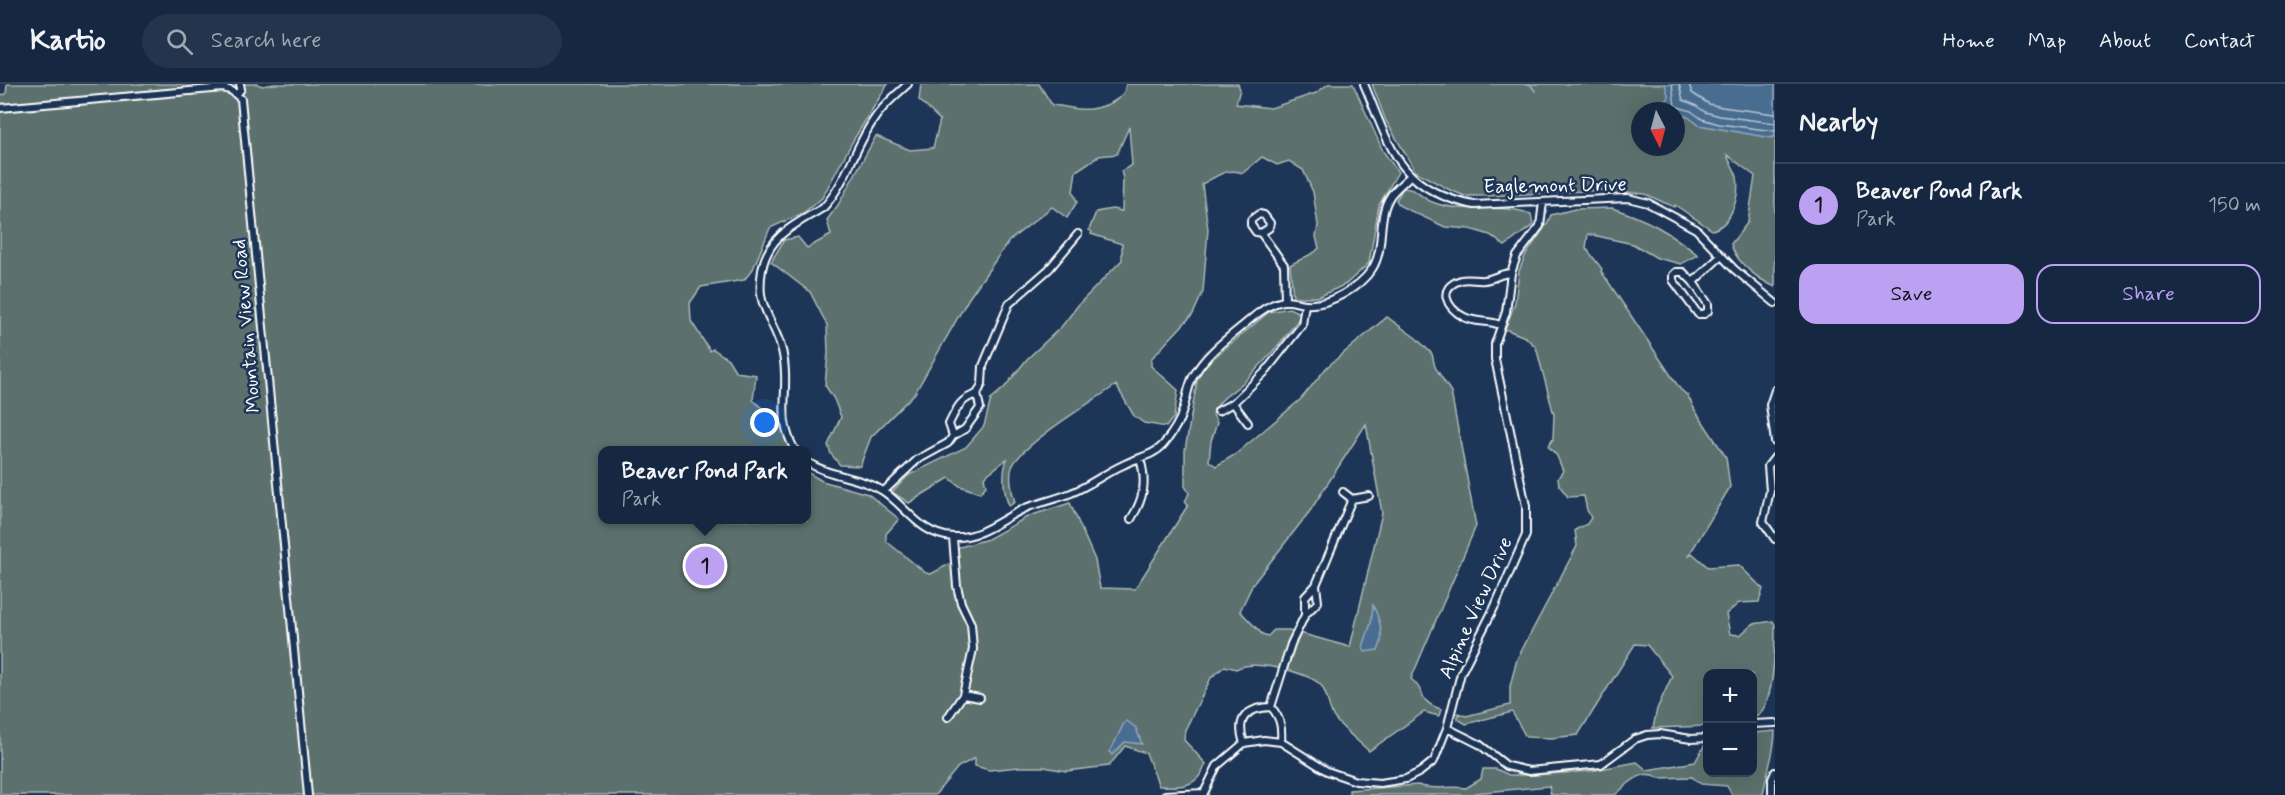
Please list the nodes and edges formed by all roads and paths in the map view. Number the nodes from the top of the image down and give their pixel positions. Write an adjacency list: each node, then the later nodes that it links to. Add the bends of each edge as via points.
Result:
1 (240, 84): 4 (street)
2 (908, 84): 24 (street, via 876,115 829,202 779,234 764,259 761,296 783,351 785,429)
3 (1364, 84): 6 (street, Eaglemont Drive, via 1395,157)
4 (237, 94): 5 (street, via 223,88); 49 (street, Mountain View Road, via 244,108)
5 (0, 108)
6 (1410, 176): 7 (street, Eaglemont Drive, via 1428,189 1474,205); 15 (street, via 1390,196 1372,269 1350,290 1333,299)
7 (1543, 202): 10 (street, Eaglemont Drive, via 1628,198 1648,204 1696,229); 11 (street, Alpine View Drive, via 1540,226 1517,256)
8 (1261, 233): 13 (street, via 1284,265)
9 (1078, 234): 17 (street, via 1049,269 1009,304 983,366)
10 (1721, 256): 12 (street); 14 (street, Eaglemont Drive)
11 (1511, 273): 16 (street, Alpine View Drive, via 1506,312); 16 (street, via 1481,281 1463,279 1445,297 1449,306 1463,317)
12 (1693, 282): 12 (street, via 1708,304 1704,314 1698,314 1673,275 1683,272)
13 (1285, 301): 15 (street); 26 (street, via 1260,312 1210,353 1192,377 1172,432 1161,446)
14 (1775, 303)
15 (1305, 304): 19 (street, via 1302,325 1265,372)
16 (1500, 326): 43 (street, Alpine View Drive, via 1495,359 1526,506 1526,535 1496,606 1461,673)
17 (977, 394): 22 (street, via 980,408 965,429); 22 (street, via 967,397 958,407 950,424)
18 (1775, 394): 23 (street, via 1770,405)
19 (1233, 403): 20 (street); 21 (street)
20 (1218, 411)
21 (1248, 423)
22 (953, 436): 28 (street, via 948,444 917,460)
23 (1775, 442)
24 (793, 446)
25 (1775, 457): 34 (street, via 1768,466 1770,491 1762,516 1764,527)
26 (1140, 459): 32 (street, via 1145,487); 33 (street, via 1070,494 1028,507 976,535)
27 (811, 465): 28 (street)
28 (884, 491): 33 (street, via 926,528)
29 (1342, 492): 31 (street)
30 (1369, 496): 31 (street)
31 (1352, 499): 35 (street)
32 (1131, 519)
33 (953, 537): 37 (street, via 954,568 973,638)
34 (1775, 539)
35 (1316, 585): 36 (street, via 1305,597); 36 (street, via 1318,602)
36 (1305, 615): 39 (street, via 1291,644)
37 (963, 695): 38 (street); 40 (street)
38 (980, 698)
39 (1271, 707): 45 (street, via 1252,709 1245,716); 46 (street, via 1280,720)
40 (948, 717)
41 (1772, 723): 42 (street)
42 (1757, 724)
43 (1448, 728): 44 (street, via 1479,744 1507,766 1529,771 1601,764 1635,739 1647,735); 46 (street, Alpine View Drive, via 1434,761 1406,779 1380,783 1356,781 1327,771)
44 (1703, 738)
45 (1244, 742): 46 (street); 48 (street, via 1216,766)
46 (1281, 742)
47 (1775, 772): 51 (street)
48 (1203, 794): 50 (street)
49 (308, 795)
50 (1165, 795)
51 (1772, 795)

